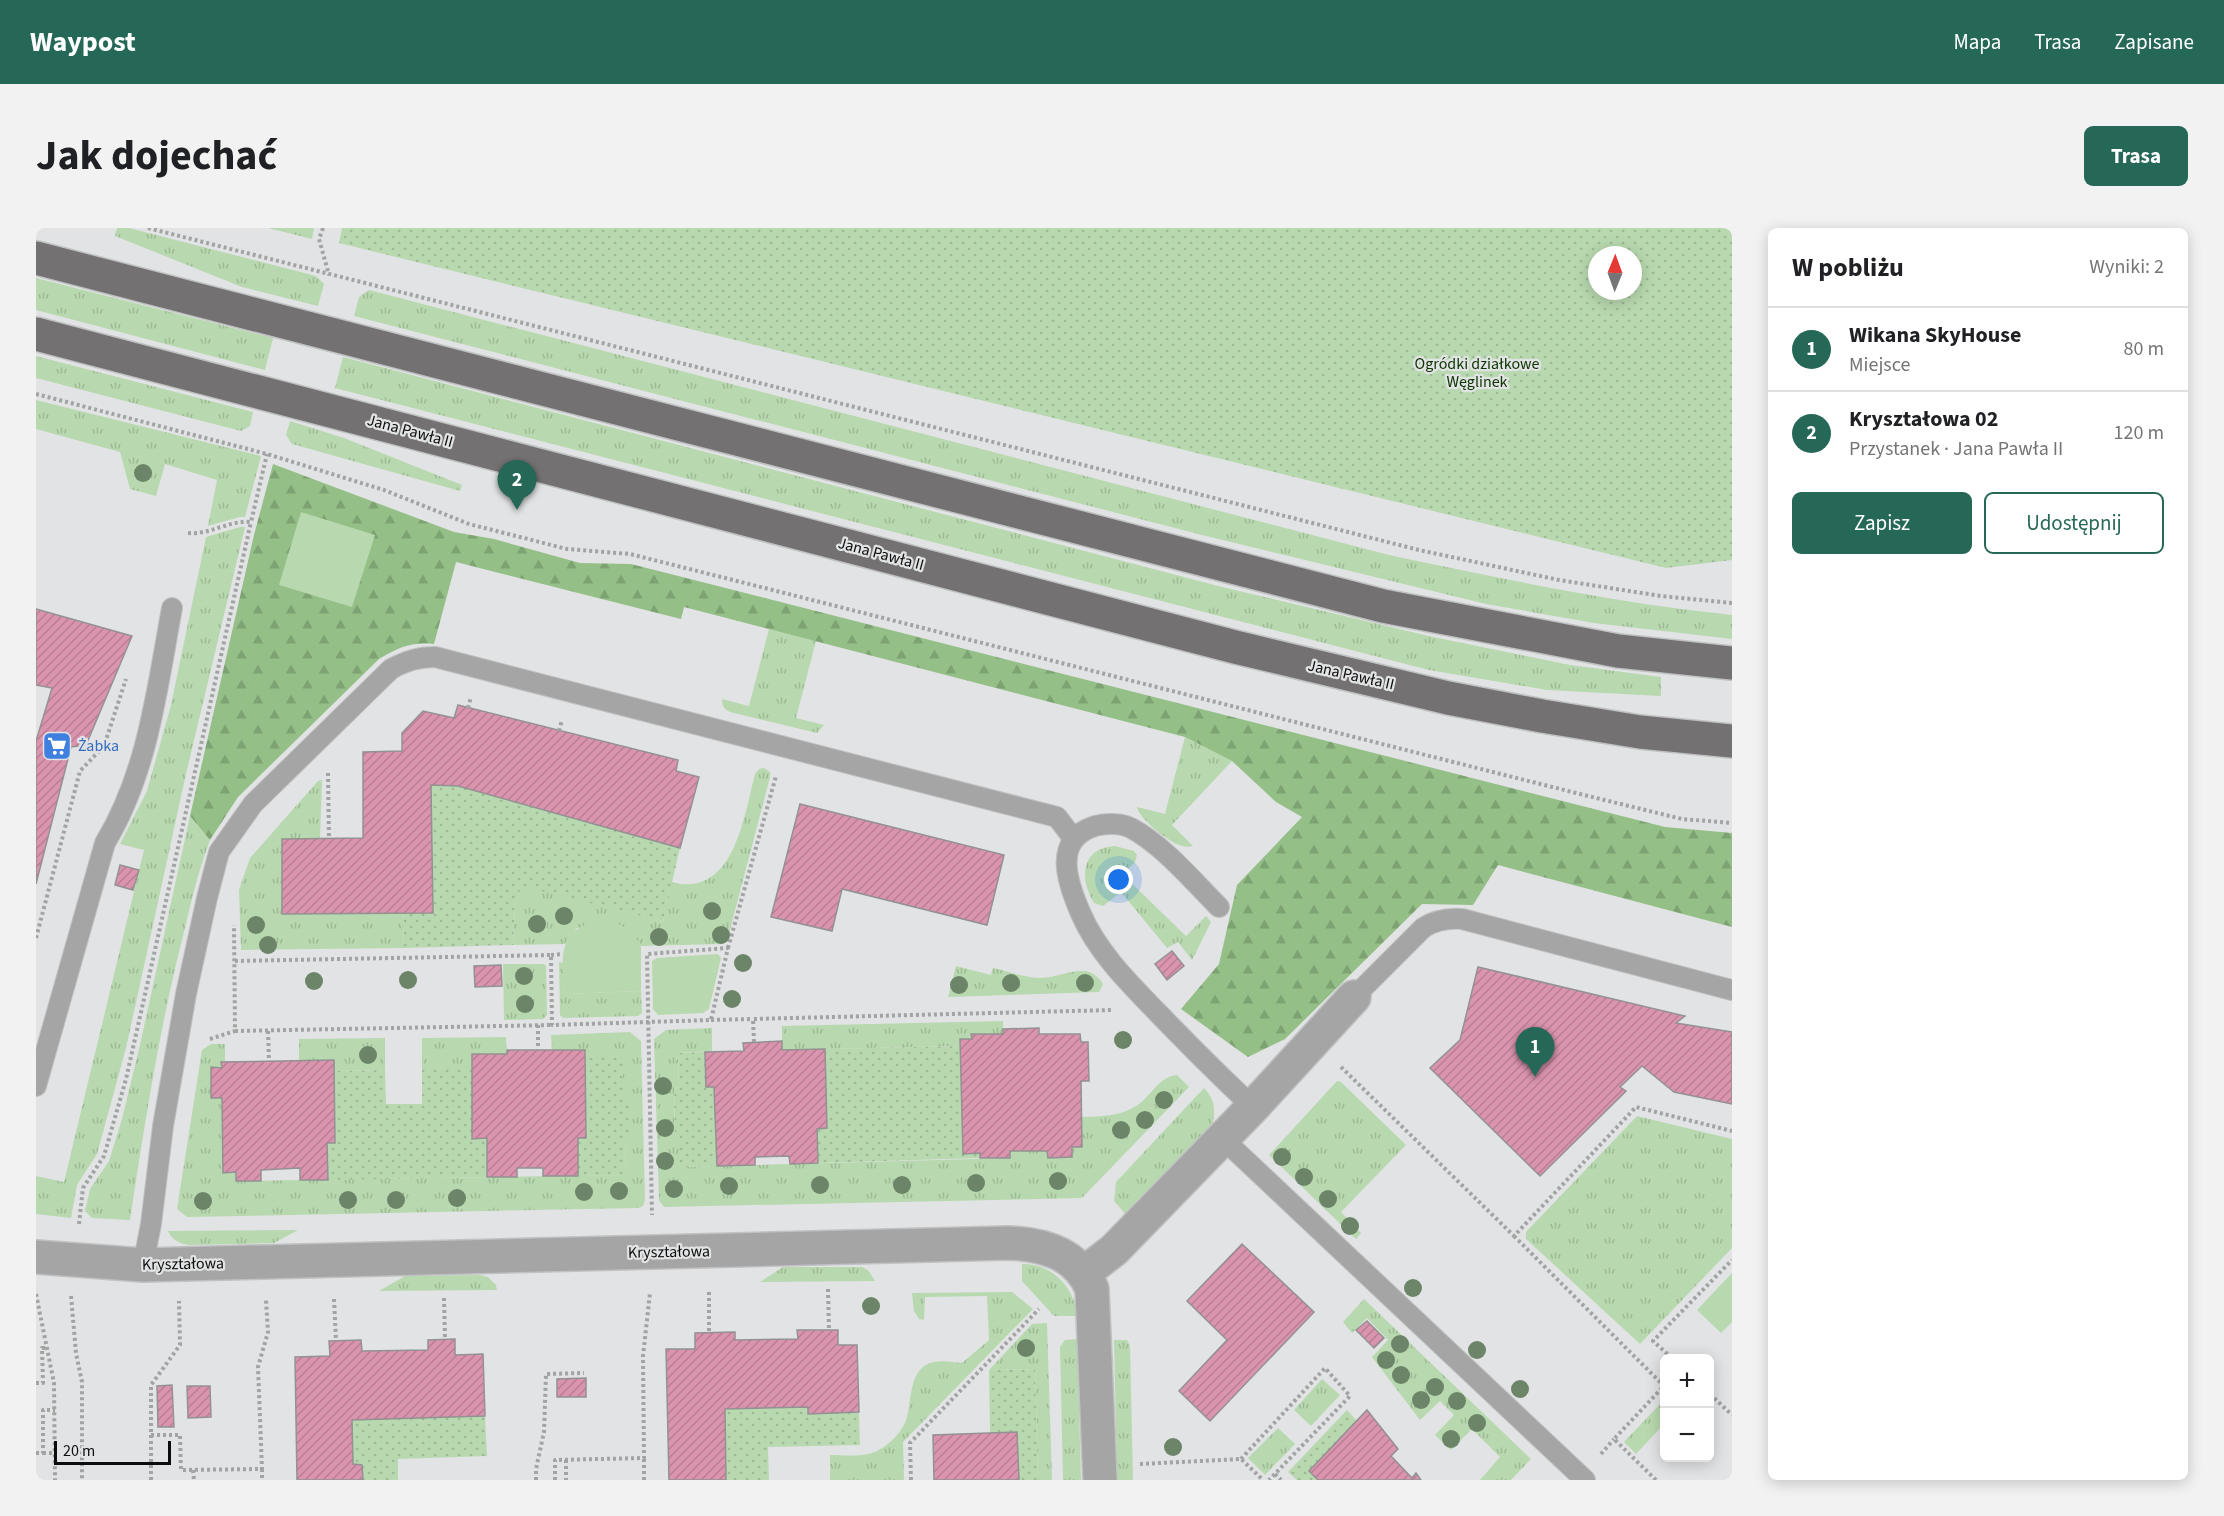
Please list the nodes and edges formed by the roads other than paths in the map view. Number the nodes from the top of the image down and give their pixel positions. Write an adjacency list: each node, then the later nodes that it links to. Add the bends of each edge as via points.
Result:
1 (36, 258): 4 (main road, via 1383,606 1618,651)
2 (36, 334): 5 (main road, Jana Pawła II, via 1235,647 1448,698 1542,716 1640,732)
3 (172, 608): 10 (lane, via 151,722 134,783 105,843)
4 (1732, 663)
5 (1732, 741)
6 (1073, 838): 7 (lane, via 1104,824 1129,827 1149,840); 11 (lane, via 1068,849 1068,875 1098,946 1146,1002); 14 (lane, via 1057,817 435,657 420,657 391,669 253,804 219,852 186,994)
7 (1219, 907)
8 (1732, 990): 9 (lane, via 1451,918 1422,928)
9 (1354, 997): 11 (street)
10 (36, 1086)
11 (1253, 1107): 12 (street)
12 (1222, 1138): 15 (street, via 1114,1250); 17 (lane)
13 (36, 1257): 14 (street, Kryształowa)
14 (143, 1265): 15 (street, Kryształowa, via 1008,1243 1057,1251)
15 (1084, 1273): 16 (street, via 1092,1288 1094,1304)
16 (1100, 1480)
17 (1585, 1480)

